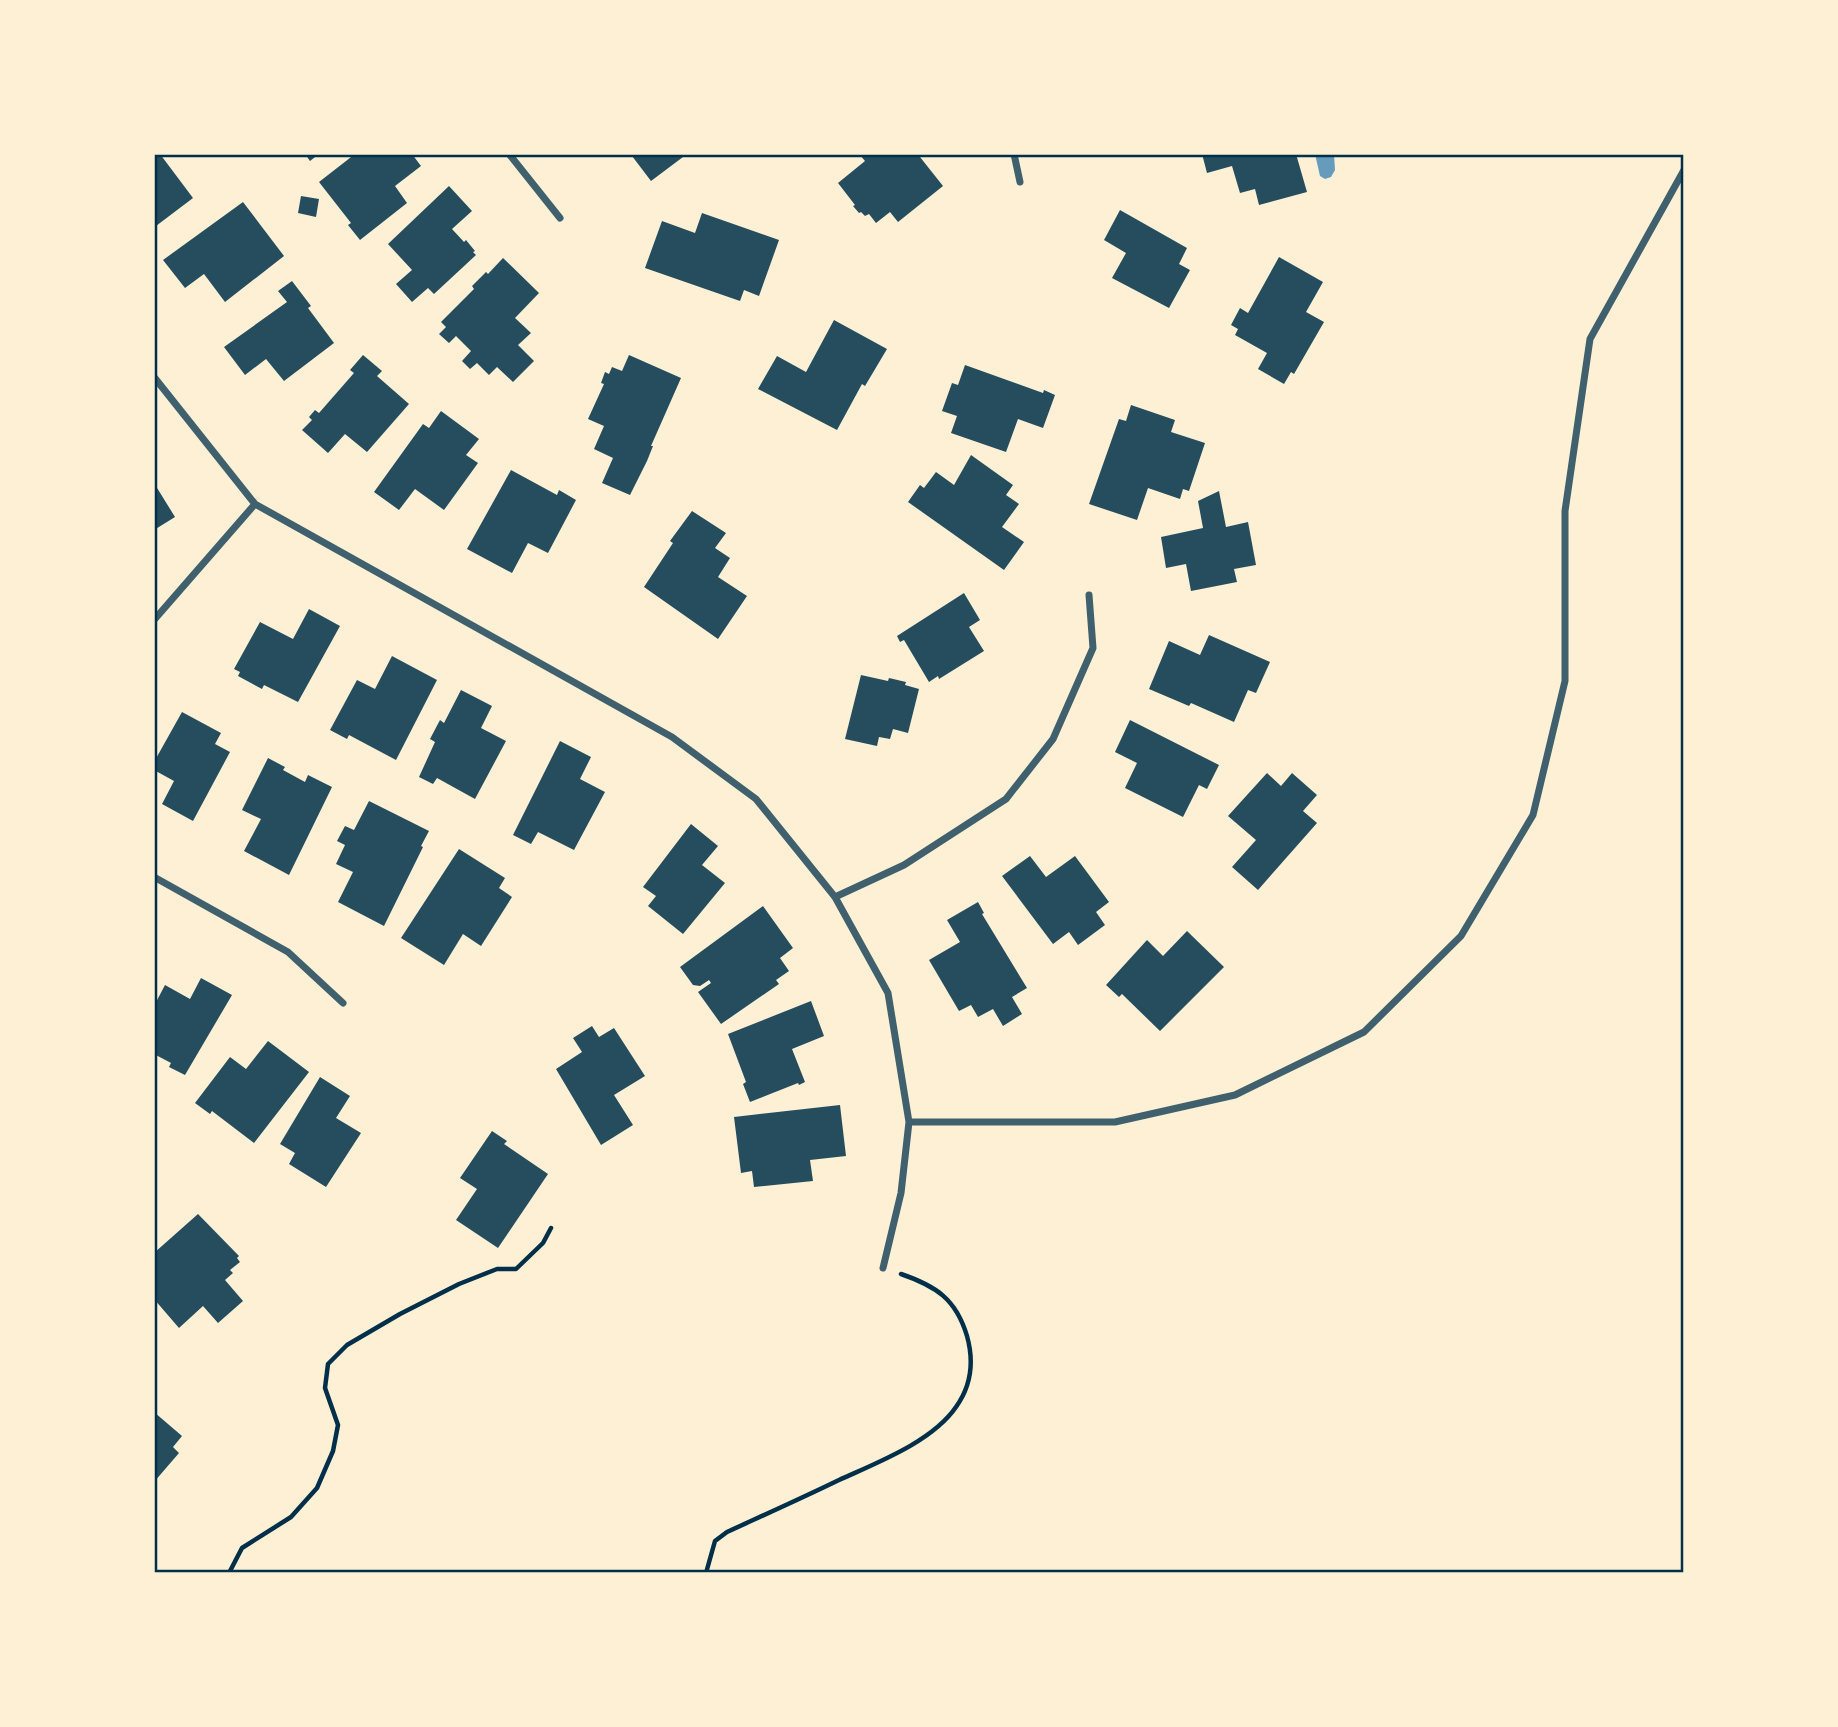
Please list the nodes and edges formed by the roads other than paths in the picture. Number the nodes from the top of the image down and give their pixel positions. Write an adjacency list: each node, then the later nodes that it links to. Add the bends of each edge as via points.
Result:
1 (509, 154): 5 (street)
2 (1014, 154): 4 (street)
3 (1684, 170): 13 (street, via 1591,339 1565,511 1565,681 1533,815 1461,936 1364,1032 1235,1095 1115,1122)
4 (1020, 183)
5 (560, 218)
6 (154, 377): 7 (street)
7 (255, 504): 9 (street); 11 (street, via 672,737 756,799)
8 (1089, 595): 11 (street, via 1093,648 1053,739 1006,799 904,865)
9 (154, 620)
10 (154, 877): 12 (street, via 288,952)
11 (835, 897): 13 (street, via 888,993)
12 (343, 1003)
13 (909, 1122): 14 (street, via 901,1193)
14 (883, 1268)

